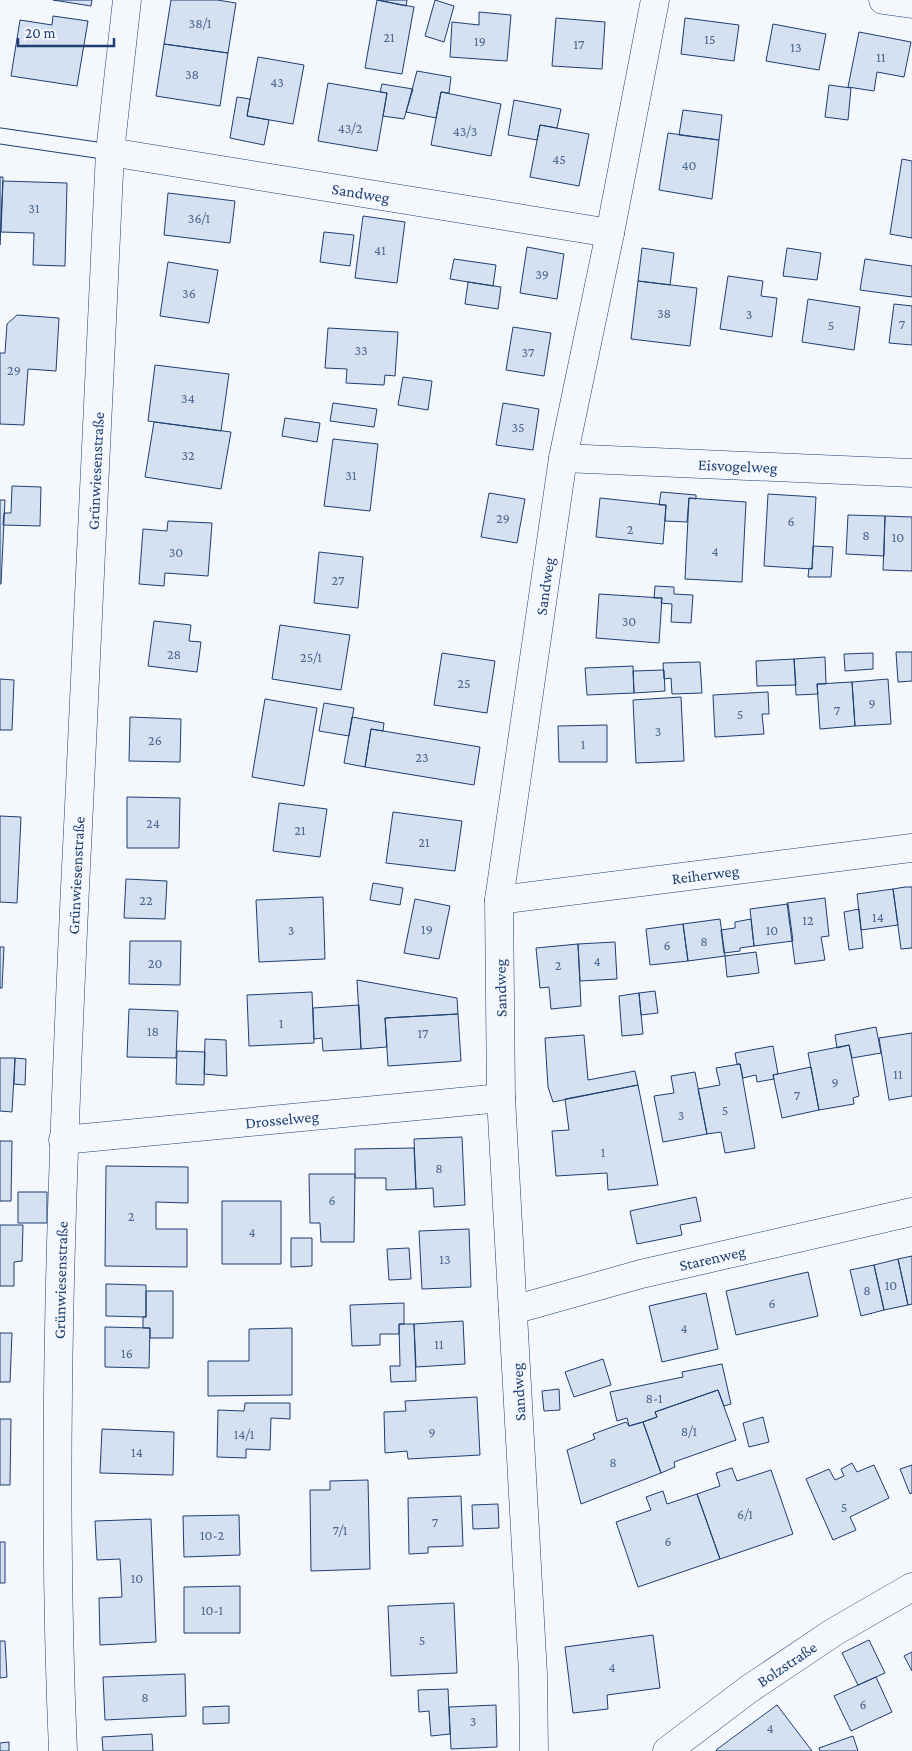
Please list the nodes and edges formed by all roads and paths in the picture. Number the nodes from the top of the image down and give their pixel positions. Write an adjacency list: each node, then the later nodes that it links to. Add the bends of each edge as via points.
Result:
1 (127, 0): 6 (street, Grünwiesenstraße)
2 (655, 0): 7 (street, Sandweg)
3 (883, 0): 4 (street)
4 (912, 4)
5 (0, 136): 6 (lane)
6 (110, 152): 7 (street, Sandweg); 13 (street, Grünwiesenstraße)
7 (610, 234): 8 (street, Sandweg)
8 (563, 458): 9 (street, Eisvogelweg); 11 (street, Sandweg)
9 (912, 473)
10 (912, 848): 11 (street, Reiherweg)
11 (498, 900): 12 (street, Sandweg)
12 (501, 1098): 13 (street, Drosselweg); 15 (street, Sandweg)
13 (63, 1140): 17 (street, Grünwiesenstraße, via 57,1618)
14 (912, 1212): 15 (street, Starenweg, via 641,1274)
15 (514, 1310): 18 (street, Sandweg)
16 (912, 1587): 19 (street, Bolzstraße, via 834,1632)
17 (63, 1751)
18 (534, 1751)
19 (666, 1751)

